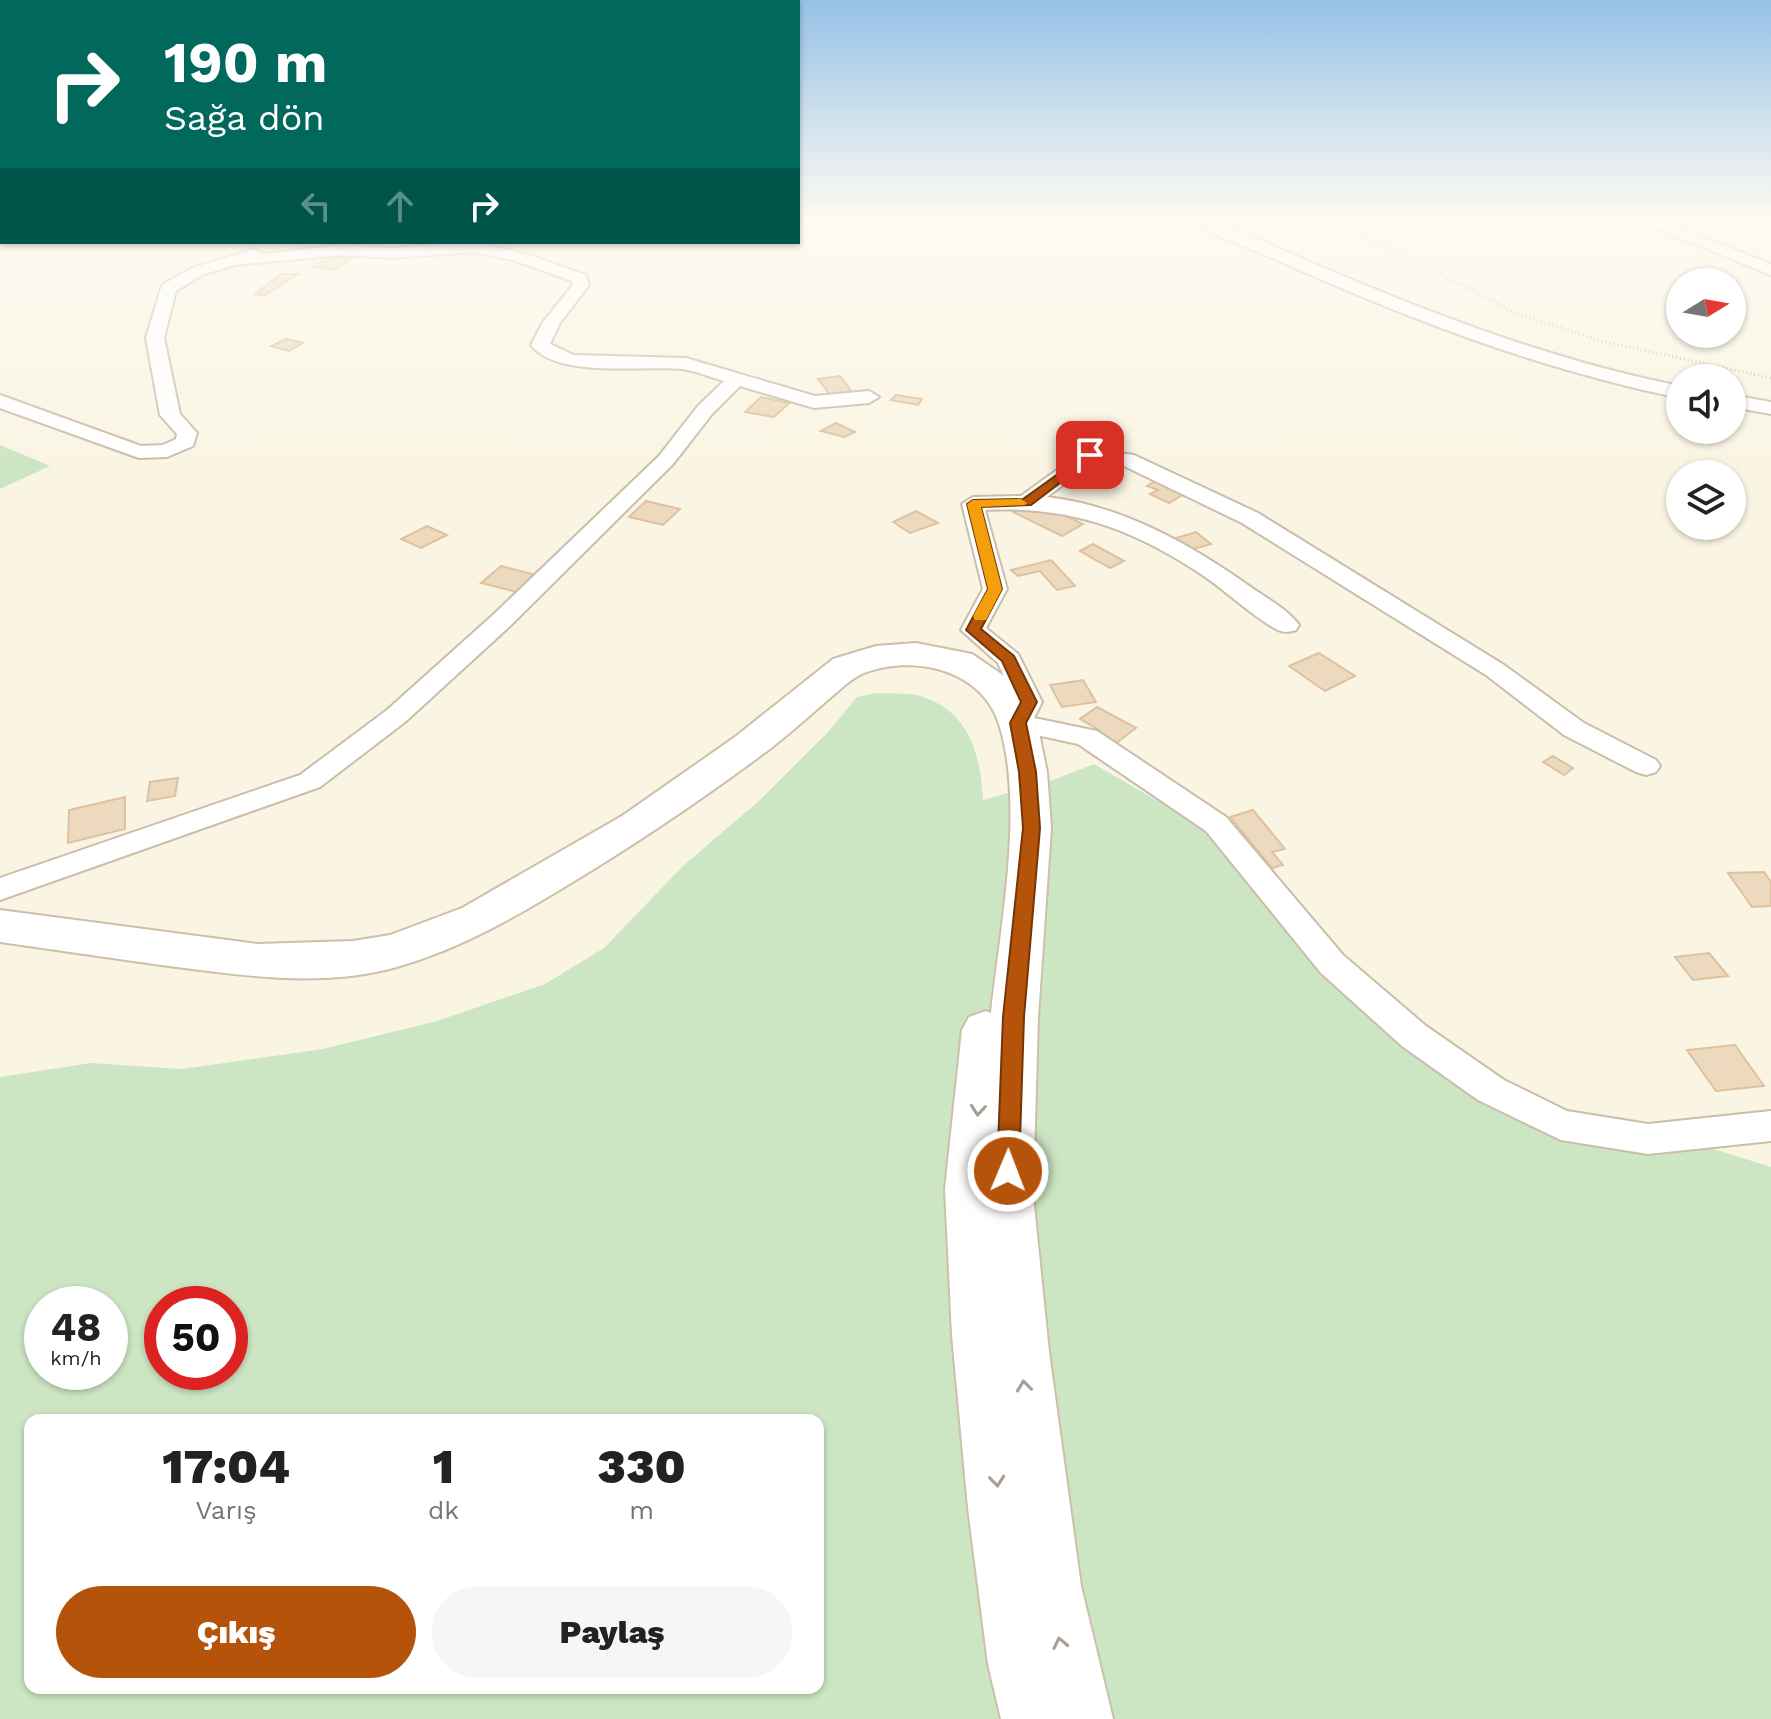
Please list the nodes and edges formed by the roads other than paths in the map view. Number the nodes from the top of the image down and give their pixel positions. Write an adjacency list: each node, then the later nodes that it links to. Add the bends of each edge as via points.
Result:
1 (166, 298): 7 (street, via 155,338 170,415 187,433 186,442 167,451 139,452)
2 (571, 298): 4 (street, via 540,345 550,353 572,360 686,364)
3 (1383, 298): 5 (street, via 1515,351)
4 (736, 380): 6 (street, via 814,402); 14 (street, via 666,460 502,620 396,716 310,781)
5 (1666, 389)
6 (869, 397)
7 (0, 401)
8 (1746, 404): 9 (street)
9 (1771, 408)
10 (1026, 502): 11 (street, via 1080,508 1135,525 1235,586); 12 (street, via 973,504 995,589 973,630 1009,659 1020,678 1029,702); 13 (street, via 1090,455 1127,459 1156,471 1250,518 1495,670 1574,729)
11 (1287, 625)
12 (1018, 723): 15 (main road, via 997,688 959,662 916,654 864,659 846,667 749,746 636,826 478,919 395,951 257,961); 17 (street, via 1087,737 1216,824 1332,964 1414,1036 1491,1090 1561,1125 1648,1139); 19 (main road, one-way to 12, via 1048,1586 1007,1195 1014,1017 1031,828)
13 (1646, 766)
14 (0, 889)
15 (0, 926)
16 (0, 948): 18 (main road, one-way to 18, via 252,980 345,979 390,972 485,935 601,874 875,670 914,665 977,687 996,719 1008,786 1007,857 971,1189 1000,1508 1022,1664)
17 (1771, 1126)
18 (1036, 1719)
19 (1078, 1719)

